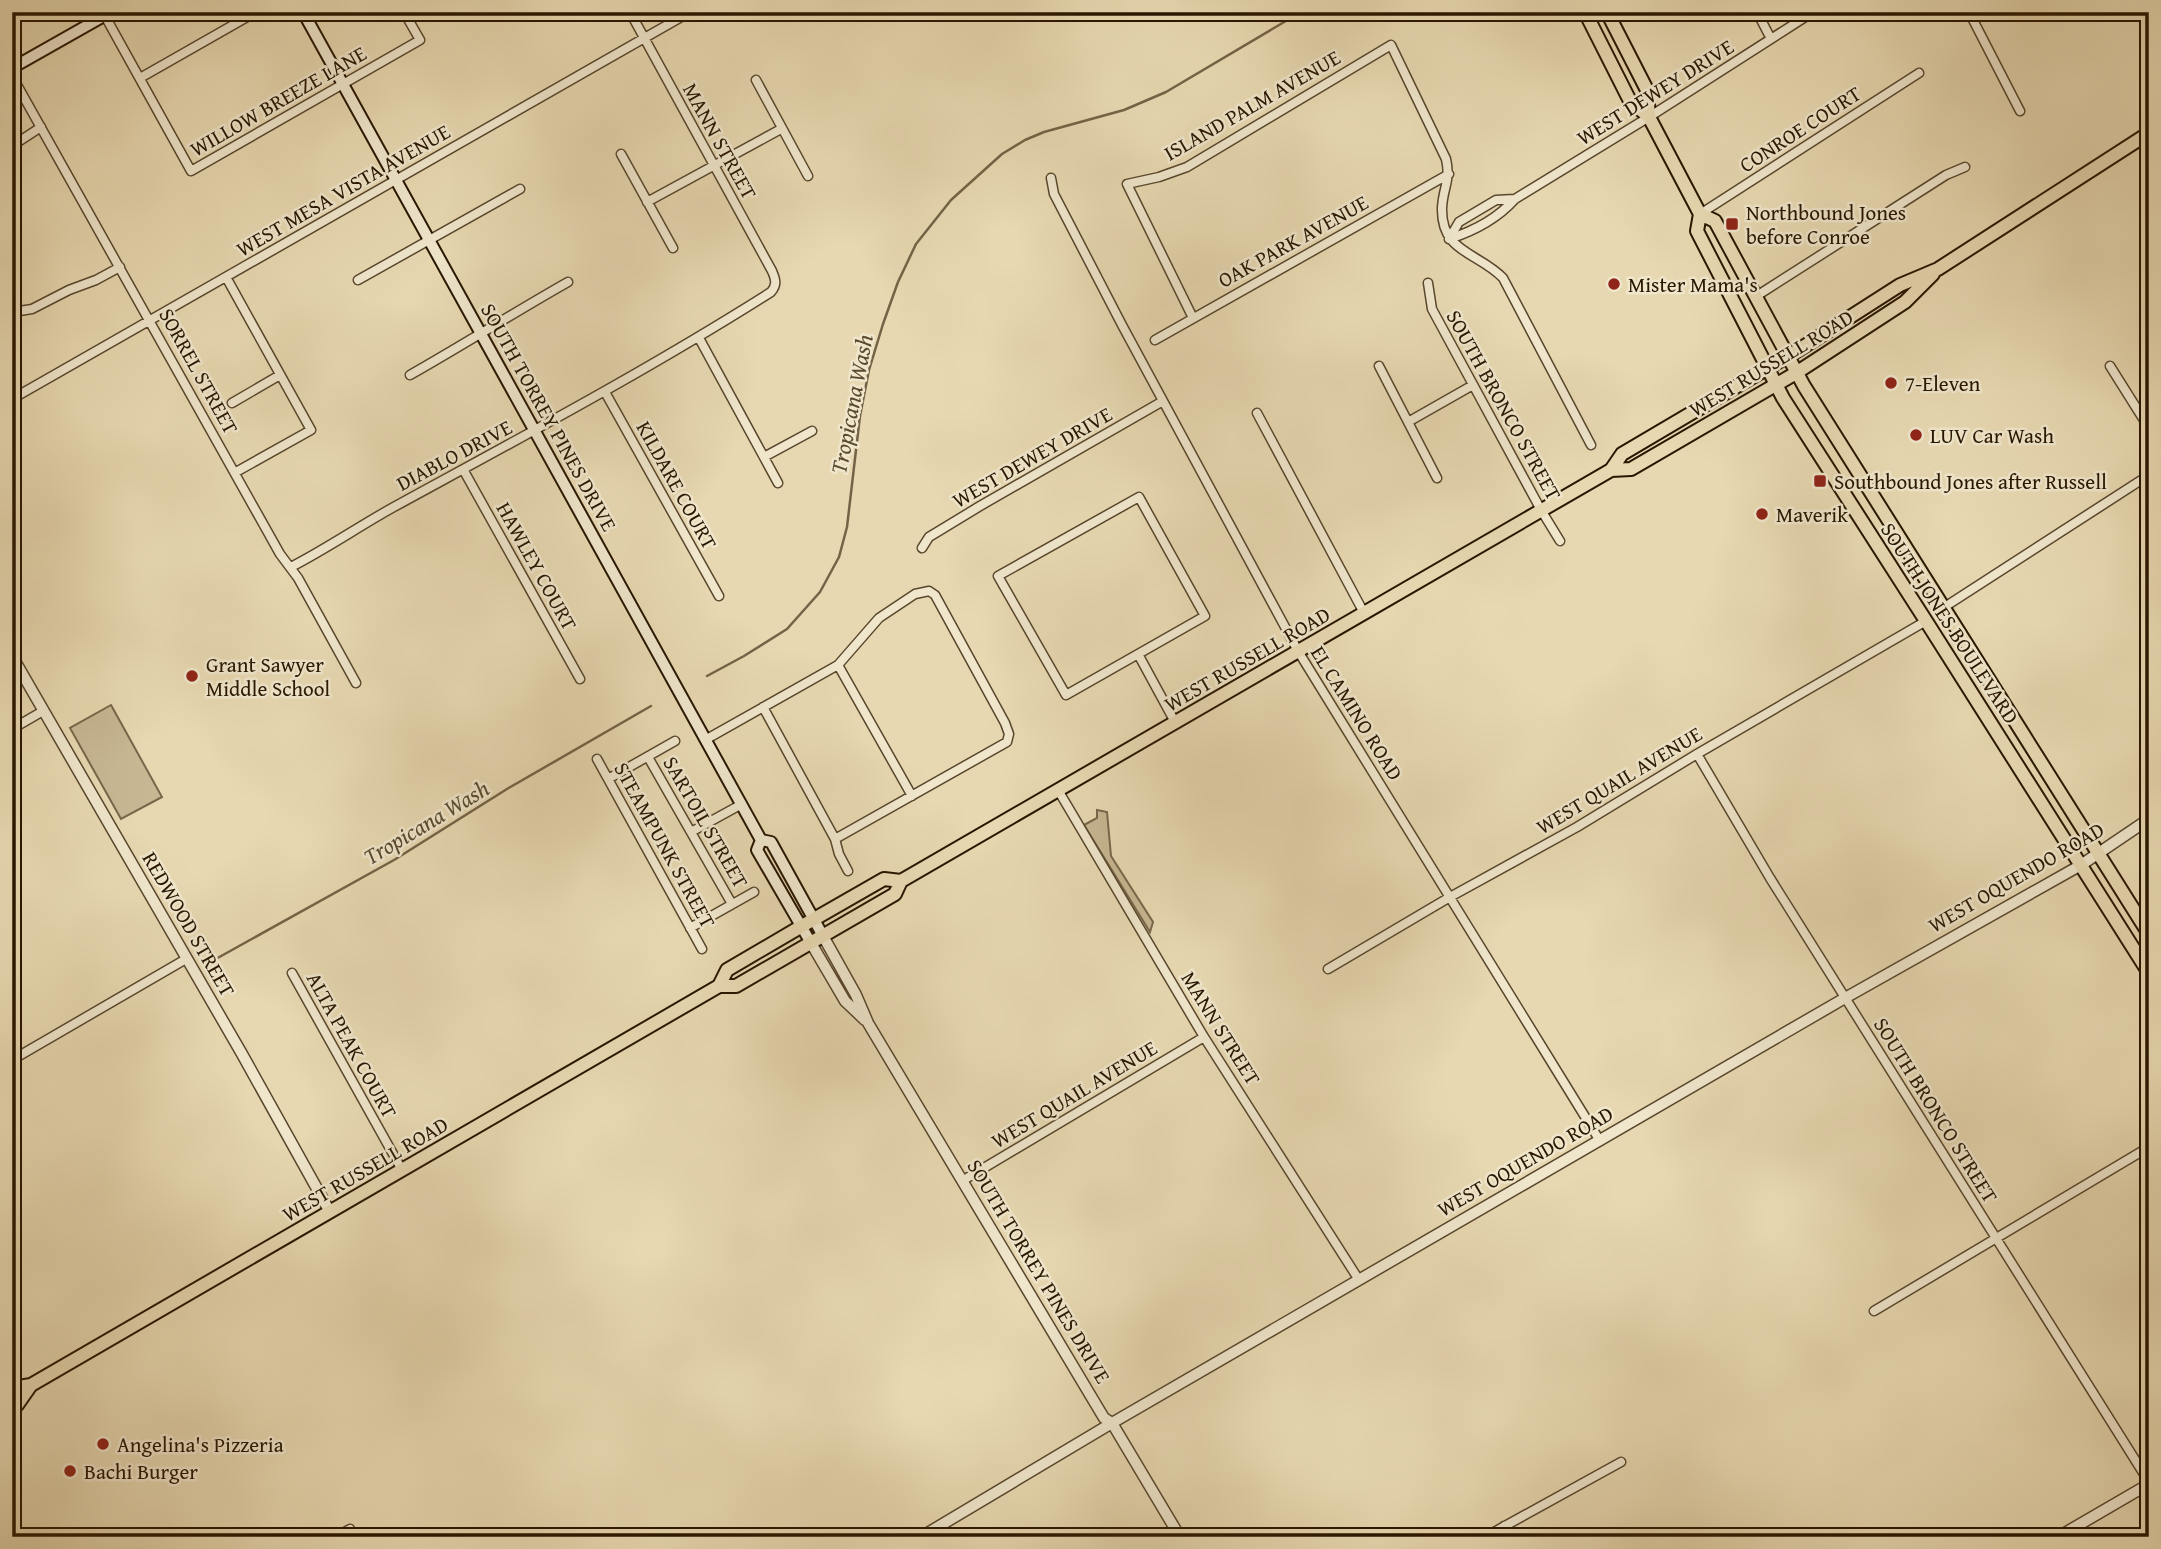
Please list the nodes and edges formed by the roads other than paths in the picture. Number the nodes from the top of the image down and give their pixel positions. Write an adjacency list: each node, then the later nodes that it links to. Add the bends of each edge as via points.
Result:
1 (256, 12): 17 (street)
2 (303, 12): 19 (main road, SOUTH TORREY PINES DRIVE)
3 (404, 12): 19 (street, WILLOW BREEZE LANE, via 420,40)
4 (630, 12): 12 (street, MANN STREET)
5 (690, 12): 12 (street, WEST MESA VISTA AVENUE)
6 (1584, 12): 21 (main road, SOUTH JONES BOULEVARD, via 1630,101)
7 (1607, 12): 21 (main road, SOUTH JONES BOULEVARD, via 1647,90)
8 (1757, 12): 13 (street)
9 (1813, 12): 13 (street, WEST DEWEY DRIVE)
10 (1969, 12): 20 (street)
11 (108, 14): 14 (main road); 17 (street)
12 (644, 38): 27 (street, MANN STREET); 32 (street, WEST MESA VISTA AVENUE)
13 (1771, 39): 21 (street, WEST DEWEY DRIVE)
14 (12, 68)
15 (1919, 73): 36 (street, CONROE COURT)
16 (12, 76): 22 (street, SORREL STREET)
17 (139, 78): 19 (street, WILLOW BREEZE LANE, via 191,171)
18 (755, 80): 23 (street)
19 (342, 84): 32 (main road, SOUTH TORREY PINES DRIVE)
20 (2020, 111)
21 (1649, 117): 34 (street, WEST DEWEY DRIVE); 36 (main road, SOUTH JONES BOULEVARD)
22 (41, 127): 25 (street); 40 (street, SORREL STREET)
23 (781, 129): 27 (street); 30 (street)
24 (2149, 133): 41 (main road, WEST RUSSELL ROAD)
25 (12, 146)
26 (621, 153): 35 (street)
27 (714, 165): 35 (street); 46 (street, MANN STREET, via 776,278)
28 (1965, 167): 47 (street)
29 (1449, 174): 37 (street, via 1442,218); 49 (street, OAK PARK AVENUE); 49 (street, ISLAND PALM AVENUE, via 1391,45 1187,167 1127,184)
30 (808, 176)
31 (1051, 178): 65 (street, EL CAMINO ROAD, via 1054,194)
32 (396, 180): 38 (main road, SOUTH TORREY PINES DRIVE); 42 (street, WEST MESA VISTA AVENUE)
33 (520, 189): 38 (street)
34 (1515, 199): 37 (street, WEST DEWEY DRIVE, via 1501,214); 37 (street, WEST DEWEY DRIVE, via 1496,200 1459,222)
35 (648, 202): 39 (street)
36 (1700, 214): 47 (main road, SOUTH JONES BOULEVARD, via 1715,221); 57 (main road, SOUTH JONES BOULEVARD, via 1697,231)
37 (1449, 239): 72 (street, via 1503,278)
38 (429, 240): 43 (street); 51 (main road, SOUTH TORREY PINES DRIVE)
39 (673, 248)
40 (120, 267): 48 (street, via 32,309); 50 (street, SORREL STREET)
41 (1938, 269): 54 (main road, WEST RUSSELL ROAD, via 1900,285); 58 (main road, WEST RUSSELL ROAD, via 1905,302)
42 (226, 277): 50 (street, WEST MESA VISTA AVENUE); 59 (street)
43 (358, 280)
44 (568, 282): 51 (street)
45 (1428, 283): 61 (street, SOUTH BRONCO STREET, via 1432,309)
46 (776, 287): 52 (street, DIABLO DRIVE)
47 (1755, 297): 54 (main road, SOUTH JONES BOULEVARD)
48 (13, 312)
49 (1193, 318): 53 (street, OAK PARK AVENUE)
50 (151, 320): 64 (street, WEST MESA VISTA AVENUE); 76 (street, SORREL STREET)
51 (480, 333): 60 (street); 71 (main road, SOUTH TORREY PINES DRIVE)
52 (699, 338): 63 (street, DIABLO DRIVE); 73 (street)
53 (1155, 340)
54 (1788, 357): 57 (main road, WEST RUSSELL ROAD); 58 (main road, SOUTH JONES BOULEVARD)
55 (1379, 366): 68 (street)
56 (2110, 366): 69 (street)
57 (1767, 369): 62 (main road, SOUTH JONES BOULEVARD); 74 (main road, WEST RUSSELL ROAD, via 1622,454)
58 (1796, 373): 62 (main road, WEST RUSSELL ROAD); 85 (main road, SOUTH JONES BOULEVARD)
59 (280, 375): 66 (street); 76 (street, via 310,430)
60 (410, 375)
61 (1473, 384): 68 (street); 80 (street, SOUTH BRONCO STREET)
62 (1776, 386): 74 (main road, WEST RUSSELL ROAD, via 1632,468); 87 (main road, SOUTH JONES BOULEVARD)
63 (605, 392): 71 (street, DIABLO DRIVE); 84 (street, KILDARE COURT)
64 (12, 399)
65 (1163, 401): 82 (street, WEST DEWEY DRIVE, via 979,506 929,537); 88 (street, EL CAMINO ROAD)
66 (232, 403)
67 (1257, 413): 86 (street)
68 (1408, 422): 78 (street)
69 (2149, 428)
70 (812, 431): 73 (street)
71 (535, 432): 75 (street, DIABLO DRIVE); 98 (main road, SOUTH TORREY PINES DRIVE)
72 (1591, 445)
73 (764, 457): 79 (street)
74 (1611, 470): 80 (main road, WEST RUSSELL ROAD)
75 (464, 471): 83 (street, DIABLO DRIVE); 92 (street, HAWLEY COURT)
76 (236, 472): 83 (street, SORREL STREET)
77 (2149, 475): 85 (street)
78 (1437, 478)
79 (778, 483)
80 (1541, 510): 81 (street, SOUTH BRONCO STREET); 86 (main road, WEST RUSSELL ROAD)
81 (1560, 541)
82 (922, 548)
83 (291, 567): 93 (street, SORREL STREET)
84 (719, 596)
85 (1943, 608): 111 (main road, SOUTH JONES BOULEVARD)
86 (1364, 613): 88 (main road, WEST RUSSELL ROAD)
87 (1926, 621): 100 (street, WEST QUAIL AVENUE); 112 (main road, SOUTH JONES BOULEVARD)
88 (1298, 651): 96 (main road, WEST RUSSELL ROAD); 116 (street, EL CAMINO ROAD)
89 (1138, 654): 89 (street, via 1206,616 1139,497 998,576 1066,695); 96 (street)
90 (12, 656): 95 (street, REDWOOD STREET)
91 (838, 665): 94 (street); 105 (street); 105 (street, via 879,618 915,594 929,591 935,595 1009,734 1007,742)
92 (580, 680)
93 (356, 683)
94 (763, 707): 98 (street); 109 (street)
95 (43, 711): 97 (street); 124 (street, REDWOOD STREET)
96 (1175, 722): 104 (main road, WEST RUSSELL ROAD)
97 (12, 729)
98 (705, 740): 106 (main road, SOUTH TORREY PINES DRIVE)
99 (676, 741): 101 (street)
100 (1697, 754): 116 (street, WEST QUAIL AVENUE); 129 (street, SOUTH BRONCO STREET)
101 (648, 757): 103 (street); 108 (street, SARTOIL STREET)
102 (597, 759): 103 (street, STEAMPUNK STREET)
103 (608, 779): 120 (street, STEAMPUNK STREET)
104 (1058, 790): 114 (main road, WEST RUSSELL ROAD); 130 (street, MANN STREET)
105 (912, 796): 109 (street)
106 (742, 804): 108 (street); 110 (main road, SOUTH TORREY PINES DRIVE)
107 (2149, 819): 111 (street, WEST OQUENDO ROAD)
108 (691, 832): 117 (street, SARTOIL STREET)
109 (835, 839): 113 (street)
110 (761, 840): 118 (main road, SOUTH TORREY PINES DRIVE, via 771,842); 119 (main road, SOUTH TORREY PINES DRIVE, via 757,850)
111 (2098, 853): 112 (street, WEST OQUENDO ROAD); 121 (main road, SOUTH JONES BOULEVARD)
112 (2081, 865): 127 (main road, SOUTH JONES BOULEVARD); 129 (street, WEST OQUENDO ROAD)
113 (848, 871)
114 (901, 881): 118 (main road, WEST RUSSELL ROAD, via 884,879); 122 (main road, WEST RUSSELL ROAD, via 895,894)
115 (754, 892): 117 (street)
116 (1450, 897): 125 (street, WEST QUAIL AVENUE); 132 (street, EL CAMINO ROAD)
117 (732, 904): 120 (street)
118 (814, 919): 119 (main road, WEST RUSSELL ROAD); 122 (main road, SOUTH TORREY PINES DRIVE)
119 (802, 926): 122 (main road, SOUTH TORREY PINES DRIVE); 128 (main road, WEST RUSSELL ROAD, via 727,970)
120 (690, 928): 123 (street, STEAMPUNK STREET)
121 (2149, 934)
122 (817, 940): 128 (main road, WEST RUSSELL ROAD, via 736,986); 135 (street, SOUTH TORREY PINES DRIVE, via 845,1001 867,1023)
123 (702, 949)
124 (186, 959): 131 (street); 136 (street, REDWOOD STREET)
125 (1328, 969)
126 (292, 973): 134 (street, ALTA PEAK COURT)
127 (2149, 973)
128 (719, 986): 134 (main road, WEST RUSSELL ROAD)
129 (1845, 998): 132 (street, WEST OQUENDO ROAD); 137 (street, SOUTH BRONCO STREET)
130 (1204, 1037): 135 (street, WEST QUAIL AVENUE); 138 (street, MANN STREET)
131 (12, 1060)
132 (1600, 1140): 138 (street, WEST OQUENDO ROAD)
133 (2149, 1147): 137 (street)
134 (402, 1170): 136 (main road, WEST RUSSELL ROAD)
135 (962, 1181): 143 (street, SOUTH TORREY PINES DRIVE, via 1104,1418)
136 (330, 1212): 140 (main road, WEST RUSSELL ROAD)
137 (1996, 1238): 139 (street); 145 (street, SOUTH BRONCO STREET)
138 (1359, 1280): 143 (street, WEST OQUENDO ROAD)
139 (1874, 1311)
140 (30, 1385): 141 (main road, WEST RUSSELL ROAD); 142 (main road, WEST RUSSELL ROAD)
141 (12, 1388)
142 (12, 1407)
143 (1112, 1423): 149 (street, WEST OQUENDO ROAD); 150 (street, SOUTH TORREY PINES DRIVE)
144 (1621, 1462): 146 (street)
145 (2149, 1483): 153 (street)
146 (1504, 1526): 151 (street); 152 (street)
147 (350, 1528): 148 (street)
148 (335, 1537)
149 (921, 1537)
150 (1180, 1537)
151 (1485, 1537)
152 (1511, 1537)
153 (2058, 1537)

